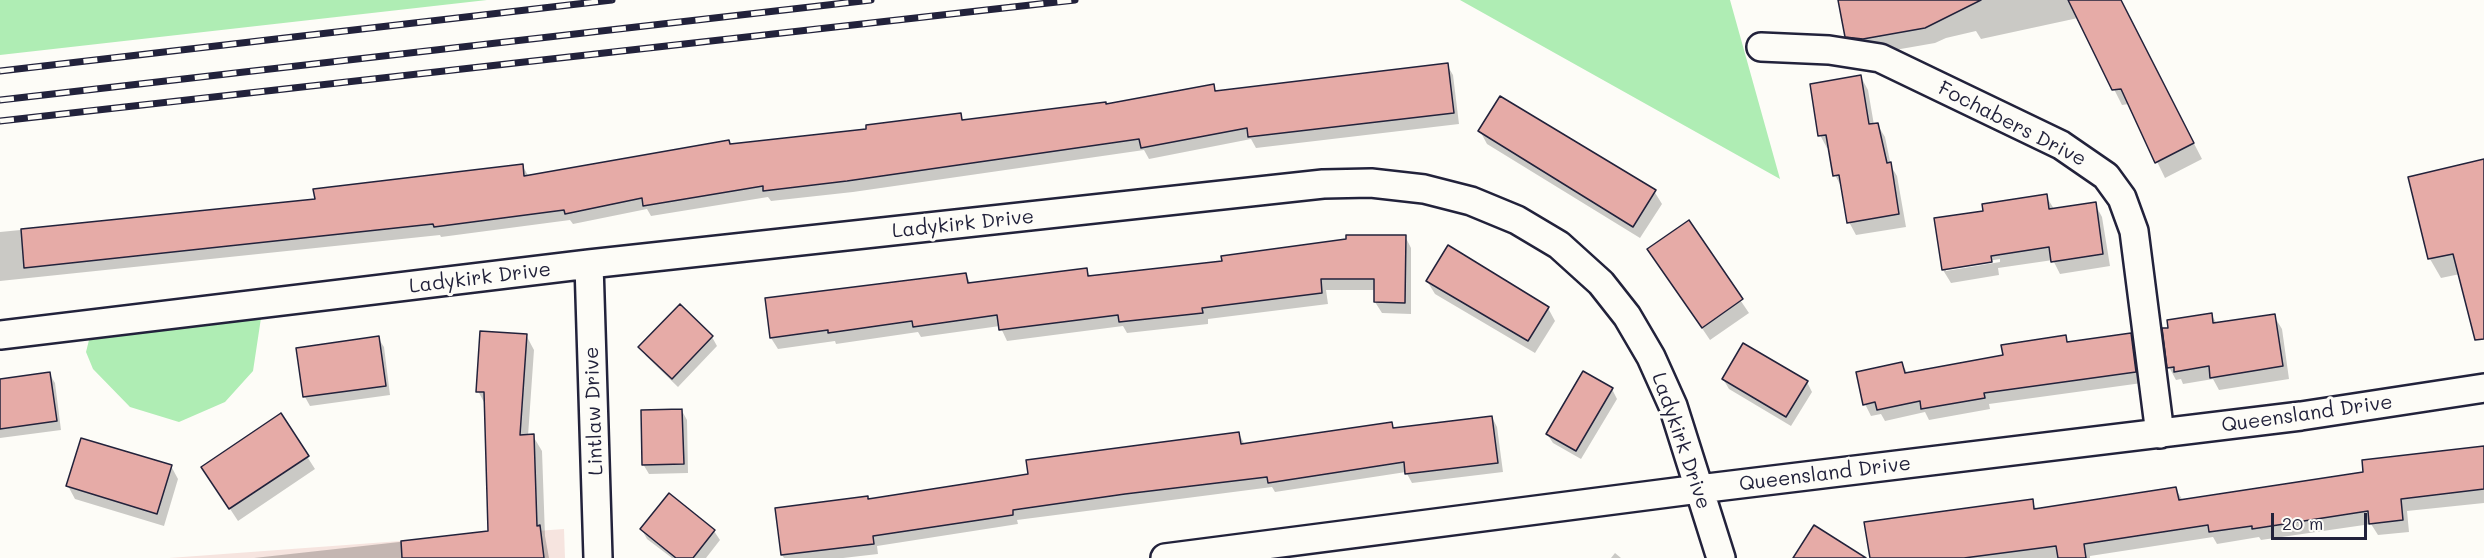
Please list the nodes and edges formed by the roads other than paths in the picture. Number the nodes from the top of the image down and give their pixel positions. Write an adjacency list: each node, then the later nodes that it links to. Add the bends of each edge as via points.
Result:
1 (1761, 47): 5 (street, Fochabers Drive, via 1828,50 1880,58 2061,146 2106,176 2122,198 2134,231)
2 (589, 264): 3 (street, Ladykirk Drive); 6 (street, Ladykirk Drive, via 1323,184 1371,183 1424,189 1471,201 1517,220 1559,244 1601,284 1627,316 1651,357 1673,406); 7 (street, Lintlaw Drive)
3 (0, 335)
4 (2484, 388): 5 (street, Queensland Drive)
5 (2160, 434): 6 (street, Queensland Drive)
6 (1699, 489): 8 (street, Queensland Drive); 9 (street, Ladykirk Drive)
7 (598, 558)
8 (1165, 558)
9 (1721, 558)

